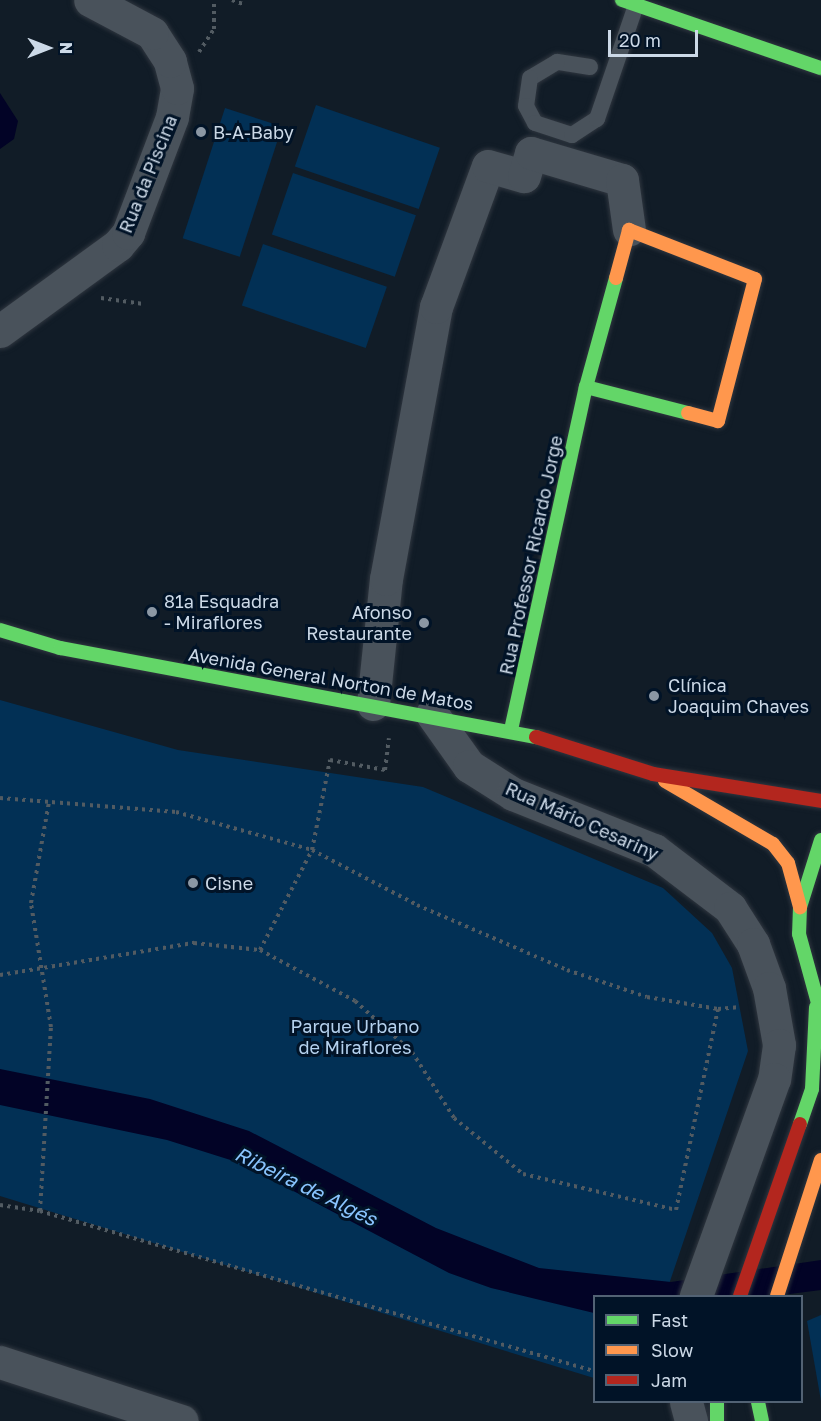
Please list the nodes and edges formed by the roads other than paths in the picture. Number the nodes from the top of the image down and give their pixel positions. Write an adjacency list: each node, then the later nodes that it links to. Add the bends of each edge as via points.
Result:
1 (90, 0): 6 (street, Rua da Piscina, via 152,33 170,61 177,88 172,117 128,233 105,260)
2 (629, 2): 3 (lane, via 597,119 572,135 535,123 526,106 530,78 556,62); 4 (main road)
3 (590, 67)
4 (821, 68)
5 (629, 230): 7 (main road, Rua Professor Ricardo Jorge); 7 (main road, via 755,279 718,421); 9 (street, via 622,180 531,153 524,176 488,166 436,307 386,579)
6 (0, 331)
7 (586, 387): 11 (main road, Rua Professor Ricardo Jorge)
8 (0, 630): 9 (main road, Avenida General Norton de Matos, via 60,648)
9 (383, 706): 10 (main road, Avenida General Norton de Matos)
10 (432, 714): 11 (main road, Avenida General Norton de Matos); 18 (street, Rua Mário Cesariny, via 469,766 513,794 654,850 701,882 730,908 753,944 769,988 778,1045 774,1079)
11 (511, 730): 12 (main road, Avenida General Norton de Matos)
12 (653, 774): 13 (main road, Avenida General Norton de Matos); 15 (main road, Avenida General Norton de Matos, via 773,844 788,863)
13 (821, 801)
14 (821, 840): 15 (main road)
15 (800, 907): 16 (main road, via 798,934)
16 (818, 1010): 19 (main road, via 813,1089)
17 (821, 1160): 20 (main road)
18 (696, 1295)
19 (740, 1295)
20 (777, 1295)
21 (0, 1362): 25 (street)
22 (686, 1403): 26 (street)
23 (717, 1403): 27 (main road)
24 (758, 1403): 28 (main road)
25 (182, 1421)
26 (691, 1421)
27 (717, 1421)
28 (762, 1421)

